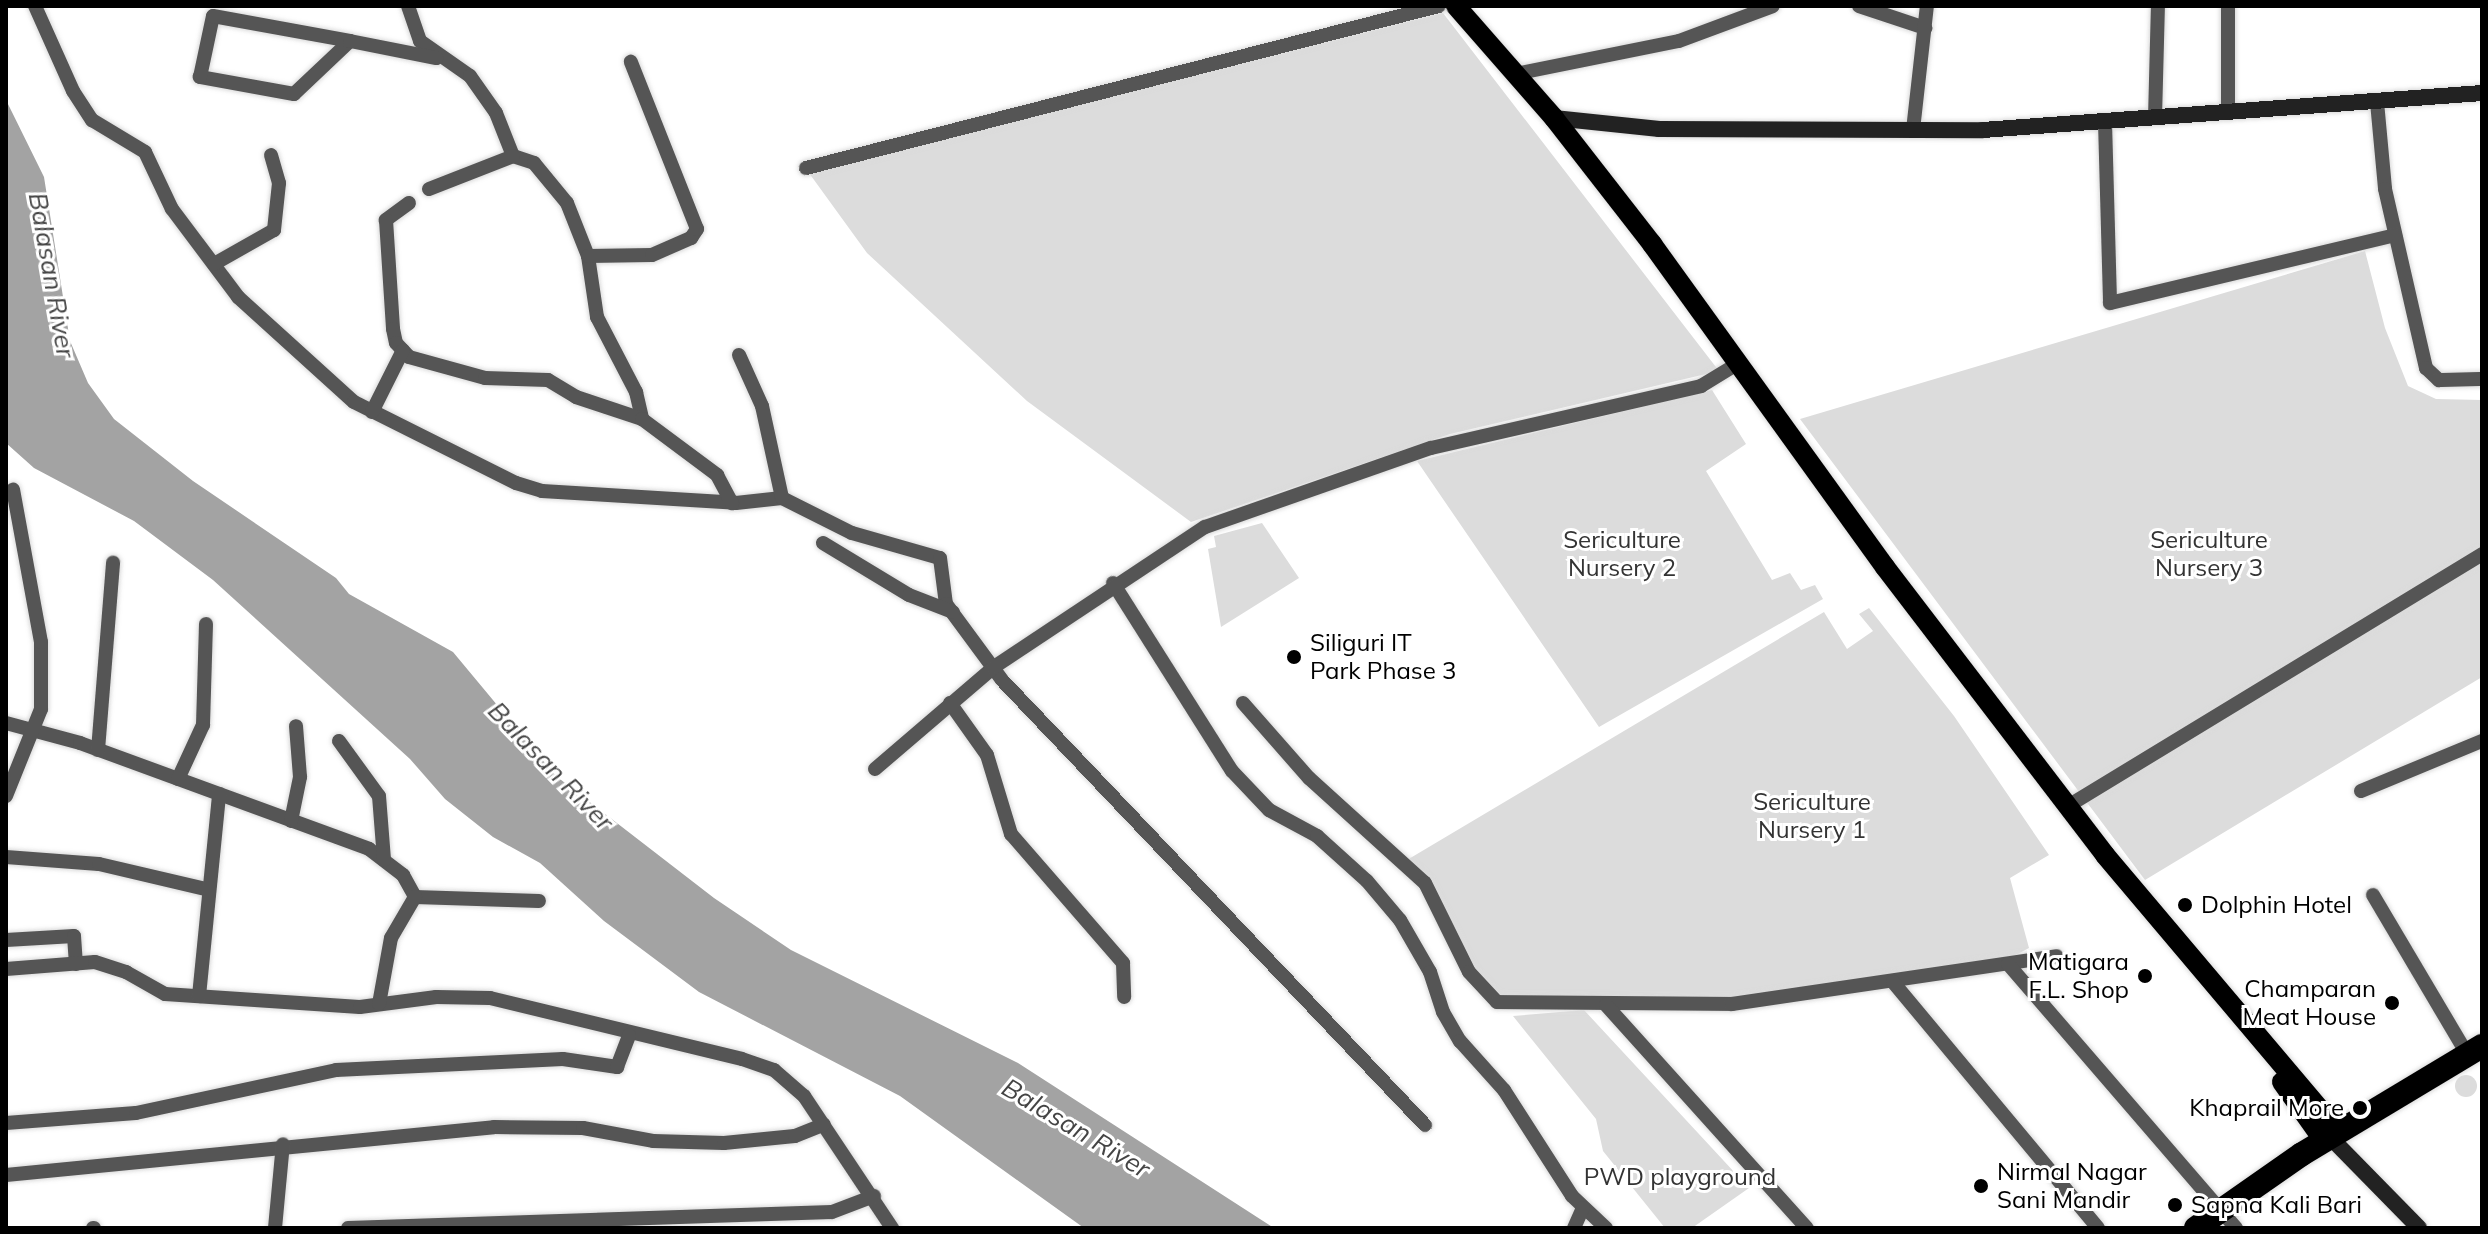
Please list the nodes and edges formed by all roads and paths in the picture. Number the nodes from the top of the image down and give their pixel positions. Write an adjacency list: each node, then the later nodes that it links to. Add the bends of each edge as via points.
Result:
1 (35, 6): 29 (street, via 78,101 98,125 149,157 167,200)
2 (408, 6): 12 (street, via 420,41)
3 (1439, 6): 24 (street)
4 (1456, 6): 14 (main road)
5 (1773, 6): 14 (street, via 1679,41)
6 (1859, 6): 10 (street)
7 (1927, 6): 10 (street)
8 (2158, 6): 19 (street)
9 (2228, 6): 17 (street)
10 (1925, 28): 21 (street)
11 (350, 41): 11 (street, via 294,94 200,77 213,16); 12 (street)
12 (443, 59): 23 (street, via 465,72 481,91)
13 (631, 62): 28 (street, via 697,229 691,238 652,255)
14 (1515, 74): 18 (main road)
15 (2482, 93): 16 (street)
16 (2377, 102): 17 (street); 27 (street)
17 (2228, 113): 19 (street)
18 (1554, 118): 21 (street, via 1659,129); 32 (main road)
19 (2155, 118): 20 (street)
20 (2105, 122): 21 (street); 27 (street, via 2110,303)
21 (1913, 130)
22 (271, 155): 29 (street, via 279,183 274,230)
23 (513, 156): 25 (street); 28 (street, via 534,163 567,203)
24 (806, 168)
25 (429, 189)
26 (409, 203): 30 (street, via 386,220 393,329)
27 (2395, 235): 33 (street, via 2426,368 2439,380)
28 (588, 256): 35 (street, via 597,317 636,392)
29 (214, 264): 34 (street, via 260,320)
30 (403, 350): 34 (street); 35 (street, via 427,366 485,378 548,380 576,397)
31 (739, 355): 37 (street, via 762,406)
32 (1737, 364): 42 (street, via 1701,386 1431,448 1213,524); 59 (main road)
33 (2482, 379)
34 (372, 412): 38 (street, via 542,491)
35 (642, 419): 38 (street, via 717,475)
36 (13, 490): 50 (street, via 41,642 41,709)
37 (782, 498): 38 (street); 43 (street, via 852,533 940,558 945,568 942,594)
38 (732, 503)
39 (823, 543): 43 (street, via 909,595)
40 (2482, 554): 59 (street)
41 (113, 563): 53 (street)
42 (1113, 583): 45 (street); 89 (street, via 1232,771 1269,810 1317,836 1400,920 1460,1041 1504,1090)
43 (953, 612): 45 (street)
44 (206, 624): 55 (street, via 203,725)
45 (994, 667): 46 (street); 83 (street, via 1069,753 1233,918)
46 (950, 703): 54 (street); 74 (street, via 987,755 1011,834 1123,963)
47 (1243, 703): 76 (street, via 1309,778 1425,883 1488,998 1503,1003)
48 (6, 723): 50 (street)
49 (296, 726): 60 (street, via 300,777)
50 (35, 731): 53 (street); 58 (street)
51 (339, 741): 62 (street, via 379,796)
52 (2482, 741): 56 (street)
53 (98, 750): 55 (street)
54 (875, 769)
55 (178, 779): 57 (street)
56 (2361, 791)
57 (219, 794): 60 (street); 63 (street)
58 (6, 796)
59 (2068, 806): 77 (main road)
60 (291, 821): 62 (street, via 369,849)
61 (6, 857): 63 (street, via 99,864)
62 (384, 860): 65 (street, via 403,875)
63 (206, 889): 73 (street)
64 (2373, 895): 79 (street)
65 (415, 897): 66 (street); 75 (street, via 391,938)
66 (539, 901)
67 (6, 940): 69 (street, via 74,936)
68 (2056, 956): 70 (street)
69 (76, 964): 71 (street); 73 (street, via 95,962 165,994)
70 (2008, 964): 72 (street); 90 (street)
71 (6, 969)
72 (1893, 982): 76 (street, via 1732,1004); 97 (street)
73 (199, 996): 75 (street)
74 (1124, 997)
75 (379, 1004): 78 (street, via 490,998)
76 (1606, 1005): 96 (street)
77 (2231, 1006): 80 (main road); 84 (main road)
78 (629, 1035): 81 (street, via 617,1067 563,1059 336,1070 136,1113); 82 (street, via 774,1070 804,1096)
79 (2477, 1052): 84 (highway)
80 (2305, 1117): 84 (main road); 86 (main road)
81 (6, 1123)
82 (824, 1124): 85 (street, via 795,1136 724,1143 653,1141 583,1128 494,1127); 88 (street)
83 (1425, 1125)
84 (2331, 1136): 86 (highway); 99 (street)
85 (283, 1144): 87 (street); 91 (street)
86 (2302, 1154): 90 (highway)
87 (6, 1175)
88 (874, 1196): 92 (street, via 832,1212); 93 (street)
89 (1583, 1208): 94 (street); 95 (street)
90 (2229, 1219): 98 (highway)
91 (275, 1228)
92 (348, 1228)
93 (892, 1228)
94 (1574, 1228)
95 (1606, 1228)
96 (1807, 1228)
97 (2098, 1228)
98 (2196, 1228)
99 (2419, 1228)

